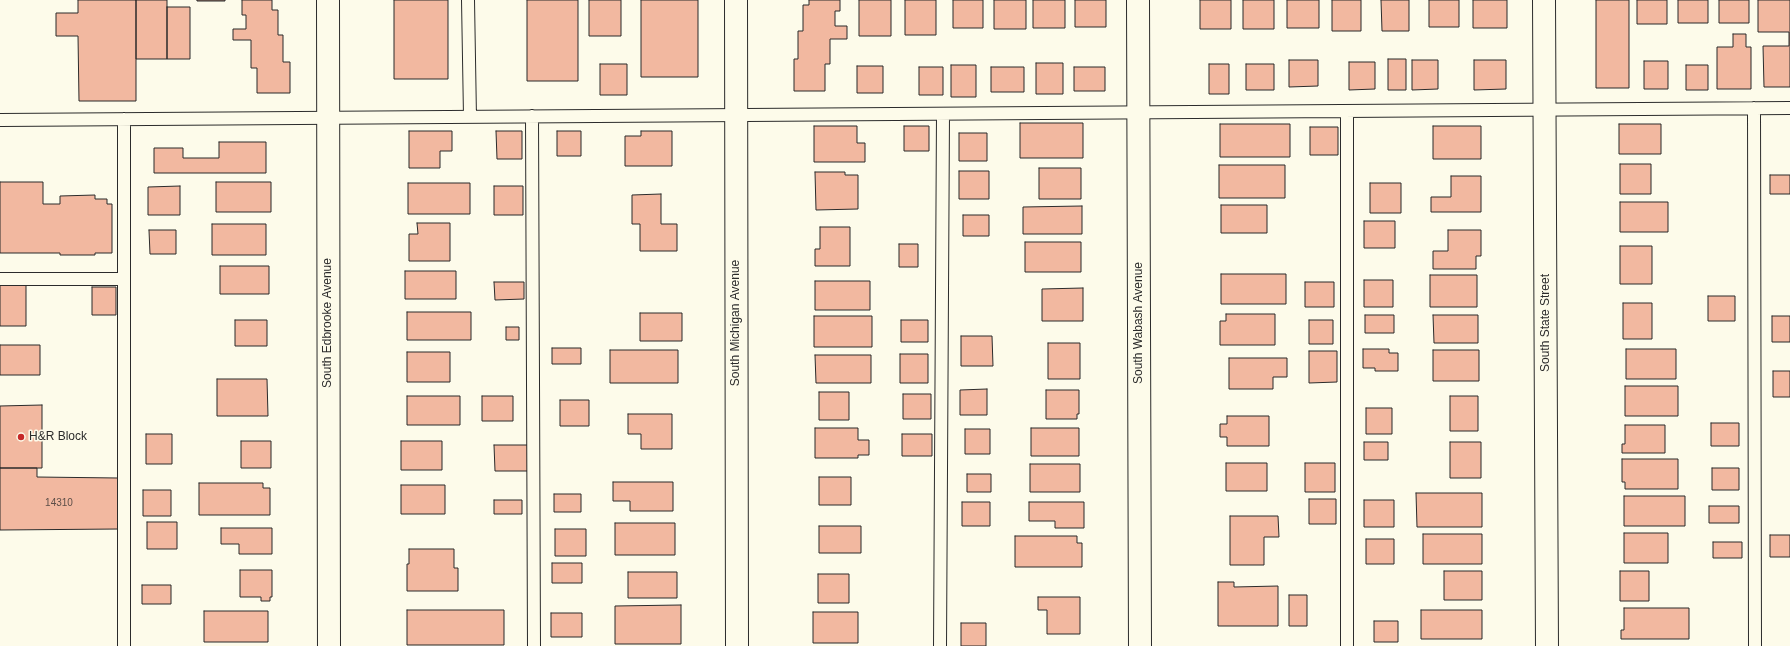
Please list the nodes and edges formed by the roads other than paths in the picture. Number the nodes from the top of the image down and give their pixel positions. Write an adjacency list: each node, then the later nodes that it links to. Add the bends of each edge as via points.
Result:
1 (328, 0): 15 (street, South Edbrooke Avenue)
2 (468, 0): 14 (lane)
3 (736, 0): 12 (street, South Michigan Avenue)
4 (1138, 0): 10 (street, South Wabash Avenue)
5 (1544, 0): 8 (street, South State Street)
6 (1754, 108): 7 (lane); 8 (lane); 28 (lane)
7 (1790, 108)
8 (1545, 110): 9 (lane); 27 (street, South State Street)
9 (1347, 111): 10 (lane); 26 (lane)
10 (1138, 112): 11 (lane); 25 (street, South Wabash Avenue)
11 (943, 114): 12 (lane); 24 (lane)
12 (736, 115): 13 (lane); 23 (street, South Michigan Avenue)
13 (532, 116): 14 (lane); 22 (lane)
14 (470, 117): 15 (lane)
15 (328, 118): 16 (lane); 21 (street, South Edbrooke Avenue)
16 (124, 119): 17 (lane); 19 (lane)
17 (0, 120)
18 (0, 279): 19 (lane)
19 (124, 279): 20 (lane)
20 (124, 646)
21 (329, 646)
22 (534, 646)
23 (737, 646)
24 (940, 646)
25 (1140, 646)
26 (1347, 646)
27 (1546, 646)
28 (1755, 646)

